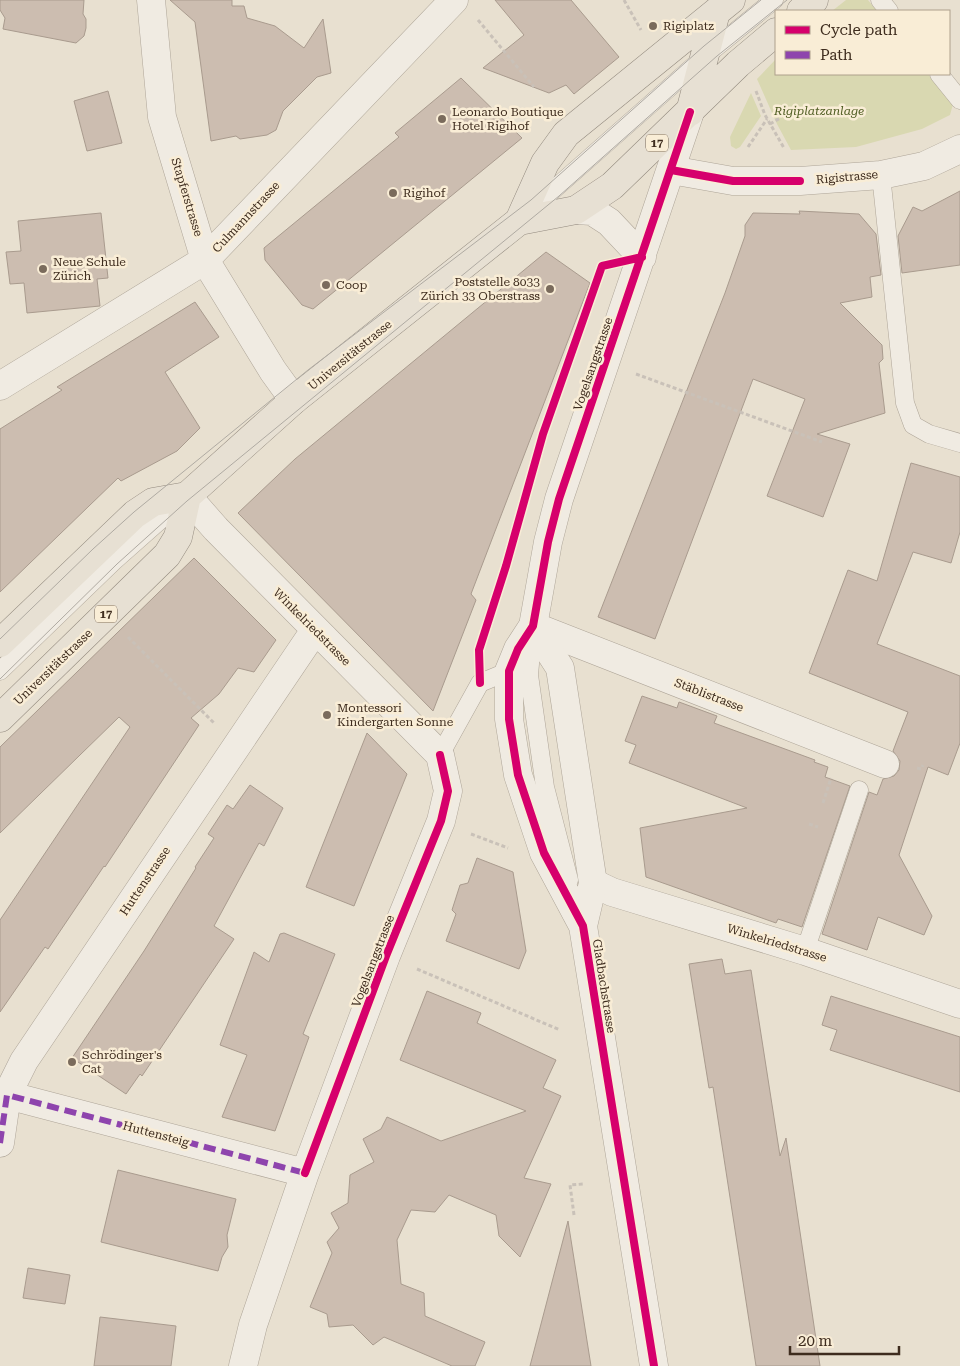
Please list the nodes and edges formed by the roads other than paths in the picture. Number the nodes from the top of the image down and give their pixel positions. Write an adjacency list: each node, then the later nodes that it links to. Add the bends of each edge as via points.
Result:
1 (151, 0): 21 (street, Stapferstrasse, via 162,117)
2 (454, 0): 21 (street, Culmannstrasse)
3 (774, 0): 10 (lane, Universitätstrasse)
4 (814, 0): 7 (main road)
5 (880, 0): 8 (lane)
6 (724, 6): 10 (main road); 19 (main road, Universitätstrasse / 17, via 566,134 545,162)
7 (802, 10)
8 (888, 10)
9 (775, 33): 13 (main road, Universitätstrasse / 17)
10 (704, 58): 13 (main road); 19 (lane, Universitätstrasse)
11 (940, 75): 12 (lane)
12 (960, 100)
13 (690, 112): 15 (main road, Universitätstrasse / 17); 16 (street, Vogelsangstrasse)
14 (960, 149): 17 (street, Rigistrasse, via 924,166)
15 (638, 161): 16 (lane); 18 (main road, Universitätstrasse / 17, via 612,186)
16 (671, 170): 17 (street, Rigistrasse, via 733,181 800,181); 20 (street, Vogelsangstrasse)
17 (881, 175): 24 (lane, via 905,403 913,424 929,434)
18 (576, 210): 19 (main road, Universitätstrasse / 17); 20 (street, via 592,211 609,222)
19 (519, 220): 23 (main road, Universitätstrasse / 17)
20 (642, 257): 26 (street, Vogelsangstrasse, via 558,500)
21 (206, 260): 22 (street, Culmannstrasse); 23 (street, Stapferstrasse)
22 (0, 386)
23 (294, 400): 25 (main road, Universitätstrasse / 17)
24 (960, 443)
25 (187, 496): 27 (street, Winkelriedstrasse); 28 (main road, via 152,502 135,514); 30 (lane, Universitätstrasse); 31 (main road, Universitätstrasse / 17, via 178,537 167,555)
26 (533, 626): 29 (street, Gladbachstrasse); 33 (street, Stäblistrasse); 35 (street, Gladbachstrasse, via 560,668); 36 (lane, Gladbachstrasse, via 529,675 545,787)
27 (315, 630): 32 (street, Winkelriedstrasse); 39 (street, Huttenstrasse, via 24,1062)
28 (0, 644)
29 (508, 670): 32 (lane, via 480,683); 36 (street, Gladbachstrasse, via 509,718 518,775 544,853)
30 (0, 671)
31 (0, 718)
32 (440, 755): 41 (street, Vogelsangstrasse, via 448,791 441,821 386,956)
33 (885, 764)
34 (859, 790): 37 (lane)
35 (593, 883): 36 (street, Gladbachstrasse); 37 (street, Winkelriedstrasse, via 612,892)
36 (583, 926): 43 (street, Gladbachstrasse)
37 (805, 951): 38 (street, Winkelriedstrasse)
38 (960, 1004)
39 (7, 1095): 40 (street, Huttenstrasse); 41 (street, Huttensteig)
40 (0, 1143)
41 (305, 1173): 42 (street, Vogelsangstrasse)
42 (242, 1366)
43 (654, 1366)

